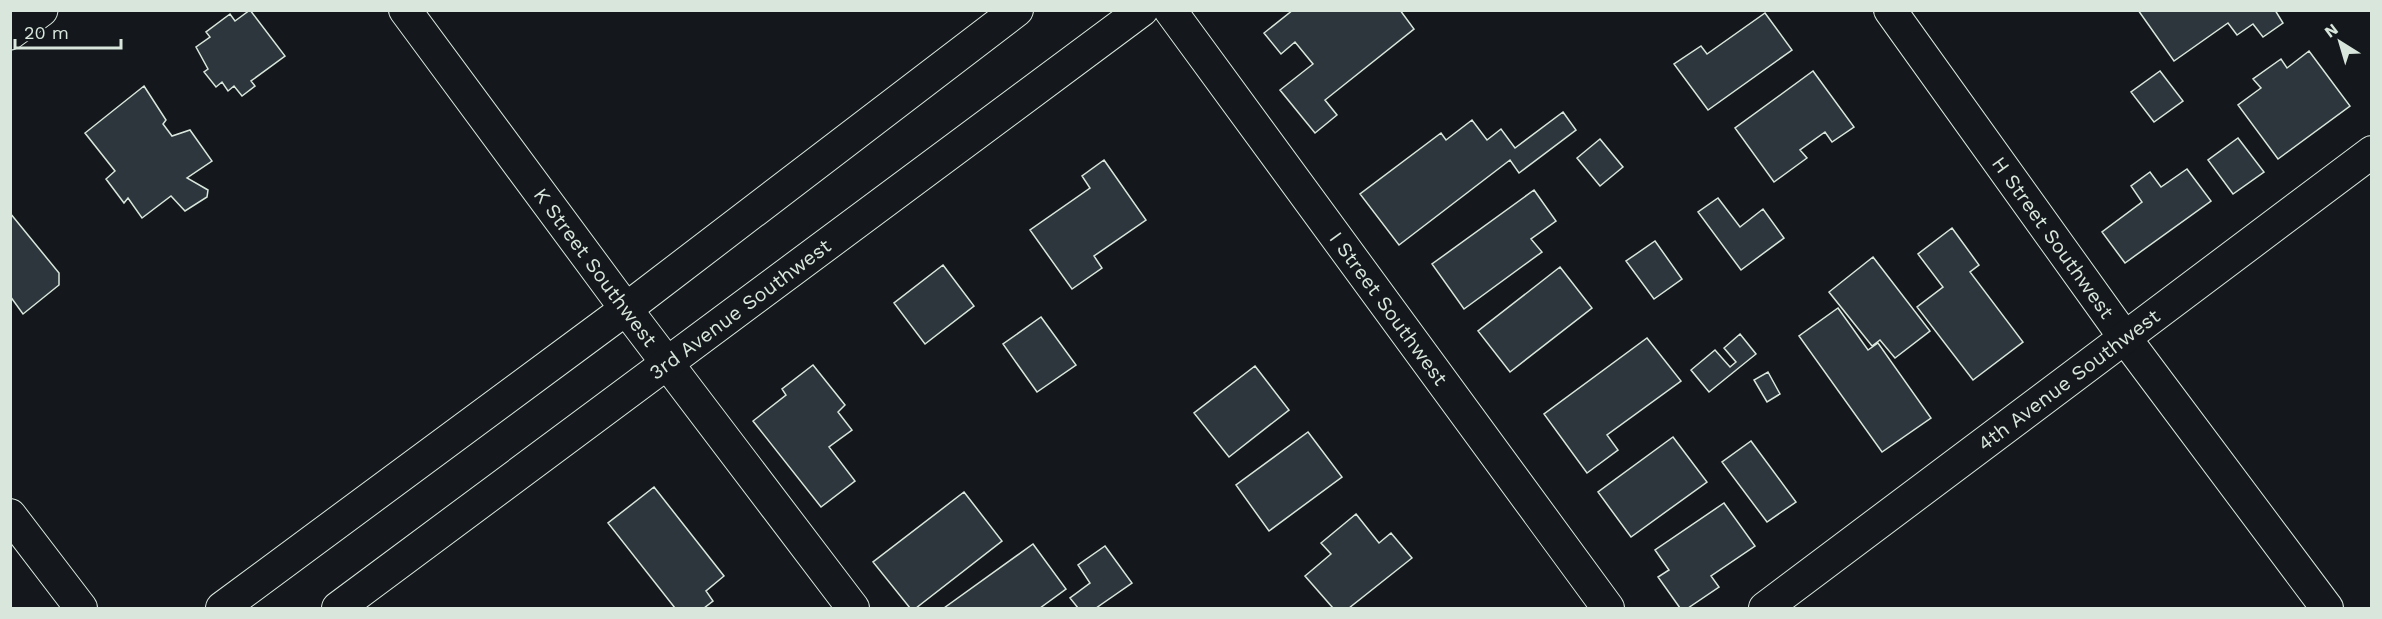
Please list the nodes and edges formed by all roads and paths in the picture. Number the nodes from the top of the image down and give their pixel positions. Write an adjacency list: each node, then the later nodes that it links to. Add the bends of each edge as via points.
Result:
1 (41, 10): 7 (street)
2 (405, 10): 9 (street, K Street Southwest)
3 (1017, 10): 9 (street)
4 (1142, 10): 11 (street, 3rd Avenue Southwest)
5 (1170, 10): 17 (street, I Street Southwest)
6 (1890, 10): 10 (street, H Street Southwest)
7 (10, 33)
8 (2372, 152): 10 (street, 4th Avenue Southwest)
9 (626, 309): 11 (street, K Street Southwest); 14 (street)
10 (2124, 338): 18 (street, 4th Avenue Southwest); 19 (street, H Street Southwest)
11 (668, 364): 15 (street, 3rd Avenue Southwest); 16 (street, K Street Southwest)
12 (10, 514): 13 (street)
13 (81, 609)
14 (222, 609)
15 (339, 609)
16 (853, 609)
17 (1608, 609)
18 (1765, 609)
19 (2328, 609)

